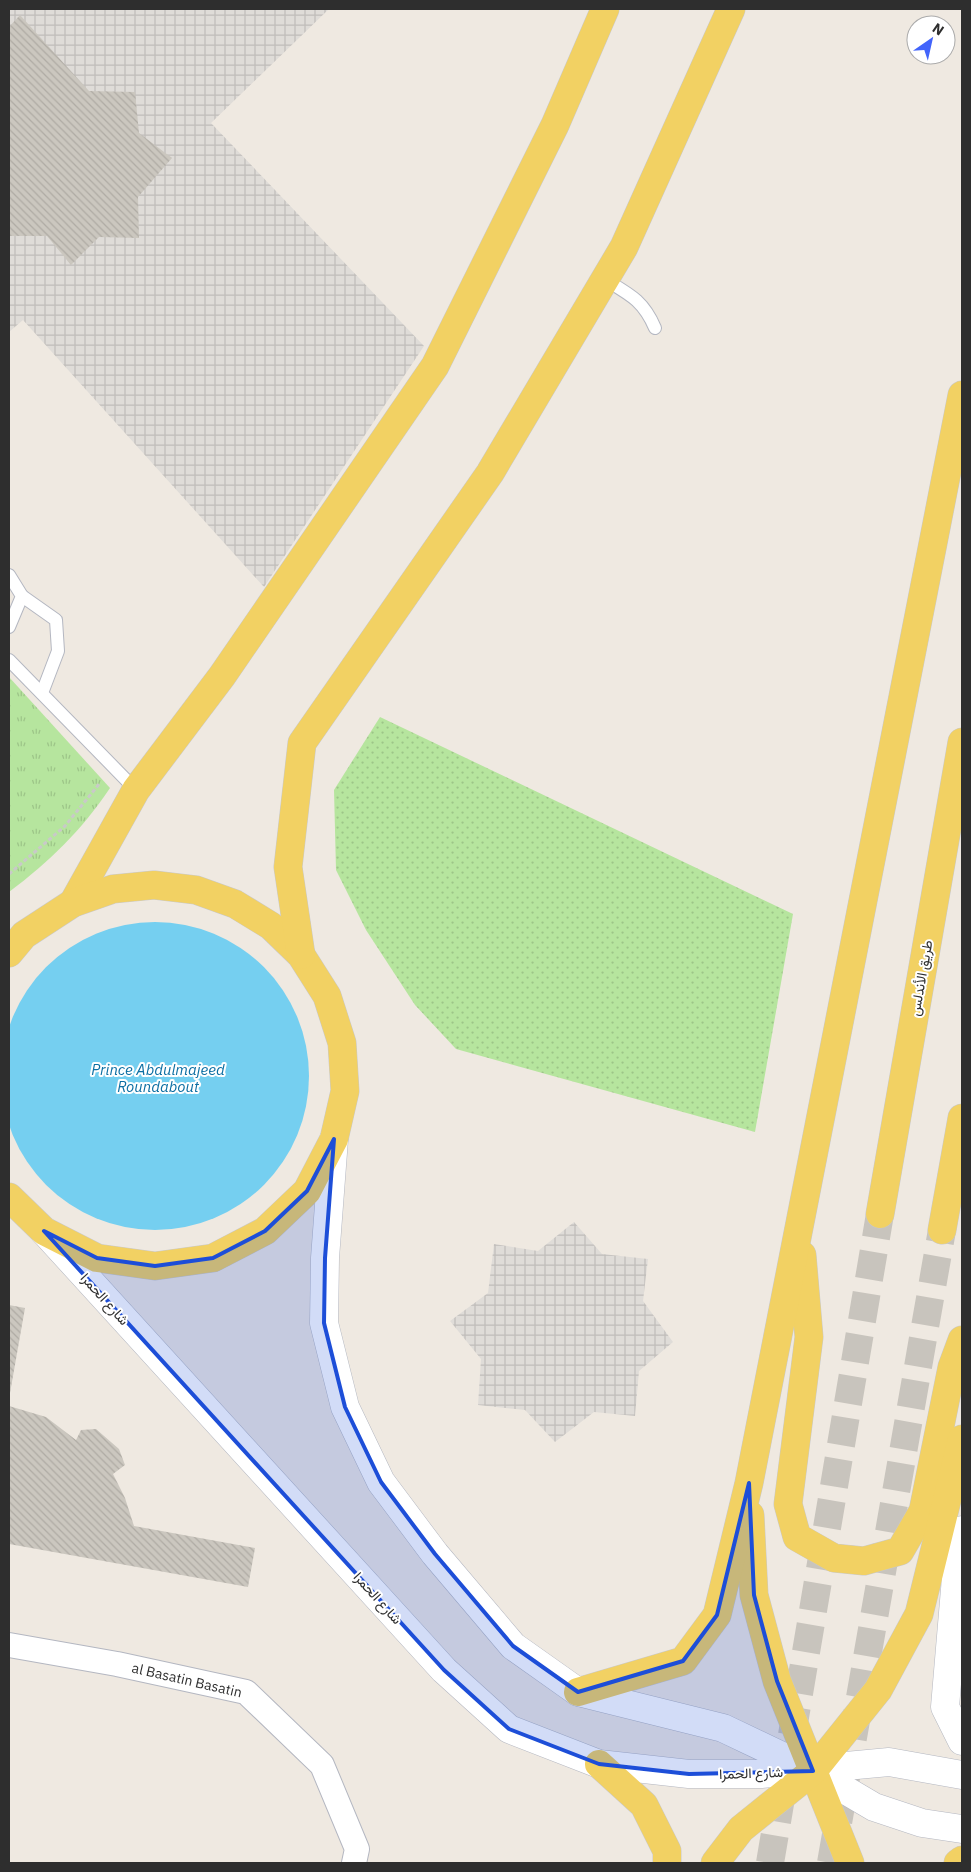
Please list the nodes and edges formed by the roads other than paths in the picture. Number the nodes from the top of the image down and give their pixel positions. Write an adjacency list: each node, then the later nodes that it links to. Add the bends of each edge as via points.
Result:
1 (605, 9): 12 (main road, via 555,125 435,366 222,676)
2 (730, 9): 3 (main road, via 624,246)
3 (604, 280): 4 (lane, via 635,297 648,312); 15 (main road, via 490,473 302,743 288,868)
4 (655, 328)
5 (962, 395): 20 (main road)
6 (9, 575): 7 (lane)
7 (22, 596): 8 (lane); 10 (lane, via 56,620 58,651)
8 (9, 627)
9 (9, 660): 10 (lane)
10 (42, 693): 12 (lane)
11 (962, 742): 19 (main road, طريق الأندلس)
12 (136, 790): 13 (main road)
13 (72, 902): 14 (main road); 15 (main road, via 112,889 154,885 196,890 235,904 271,926)
14 (14, 942)
15 (301, 955): 17 (main road, via 327,996 342,1043 345,1091)
16 (962, 1118): 21 (main road)
17 (334, 1139): 22 (main road, via 307,1191 265,1231 213,1258 154,1266 97,1258); 28 (main road, شارع الحمرا, via 325,1258 324,1323 345,1407 382,1482 435,1554 513,1646)
18 (9, 1196): 22 (main road)
19 (880, 1214)
20 (799, 1224): 23 (main road, via 810,1337 788,1504 797,1538 834,1558 864,1561 900,1552 923,1511 952,1367); 25 (main road)
21 (942, 1230)
22 (44, 1231): 30 (main road, شارع الحمرا, via 444,1670 509,1729)
23 (962, 1340)
24 (962, 1439): 31 (main road, via 919,1614 878,1690)
25 (749, 1483): 28 (main road, via 716,1615 683,1660); 31 (main road, via 754,1595 777,1680)
26 (962, 1530): 29 (main road, via 945,1708)
27 (9, 1645): 35 (street, al Basatin Basatin, via 246,1692 322,1765 357,1849)
28 (578, 1692): 31 (main road, شارع الحمرا, via 723,1728)
29 (962, 1741)
30 (599, 1764): 31 (main road, شارع الحمرا, via 689,1774); 36 (main road, via 644,1805 667,1851)
31 (813, 1771): 32 (main road, شارع الحمرا, via 889,1762); 33 (main road, شارع الحمرا, via 874,1807 922,1823); 37 (main road, via 742,1829); 38 (main road)
32 (962, 1775)
33 (962, 1829)
34 (962, 1860): 39 (main road)
35 (354, 1863)
36 (667, 1863)
37 (715, 1863)
38 (850, 1863)
39 (958, 1863)

